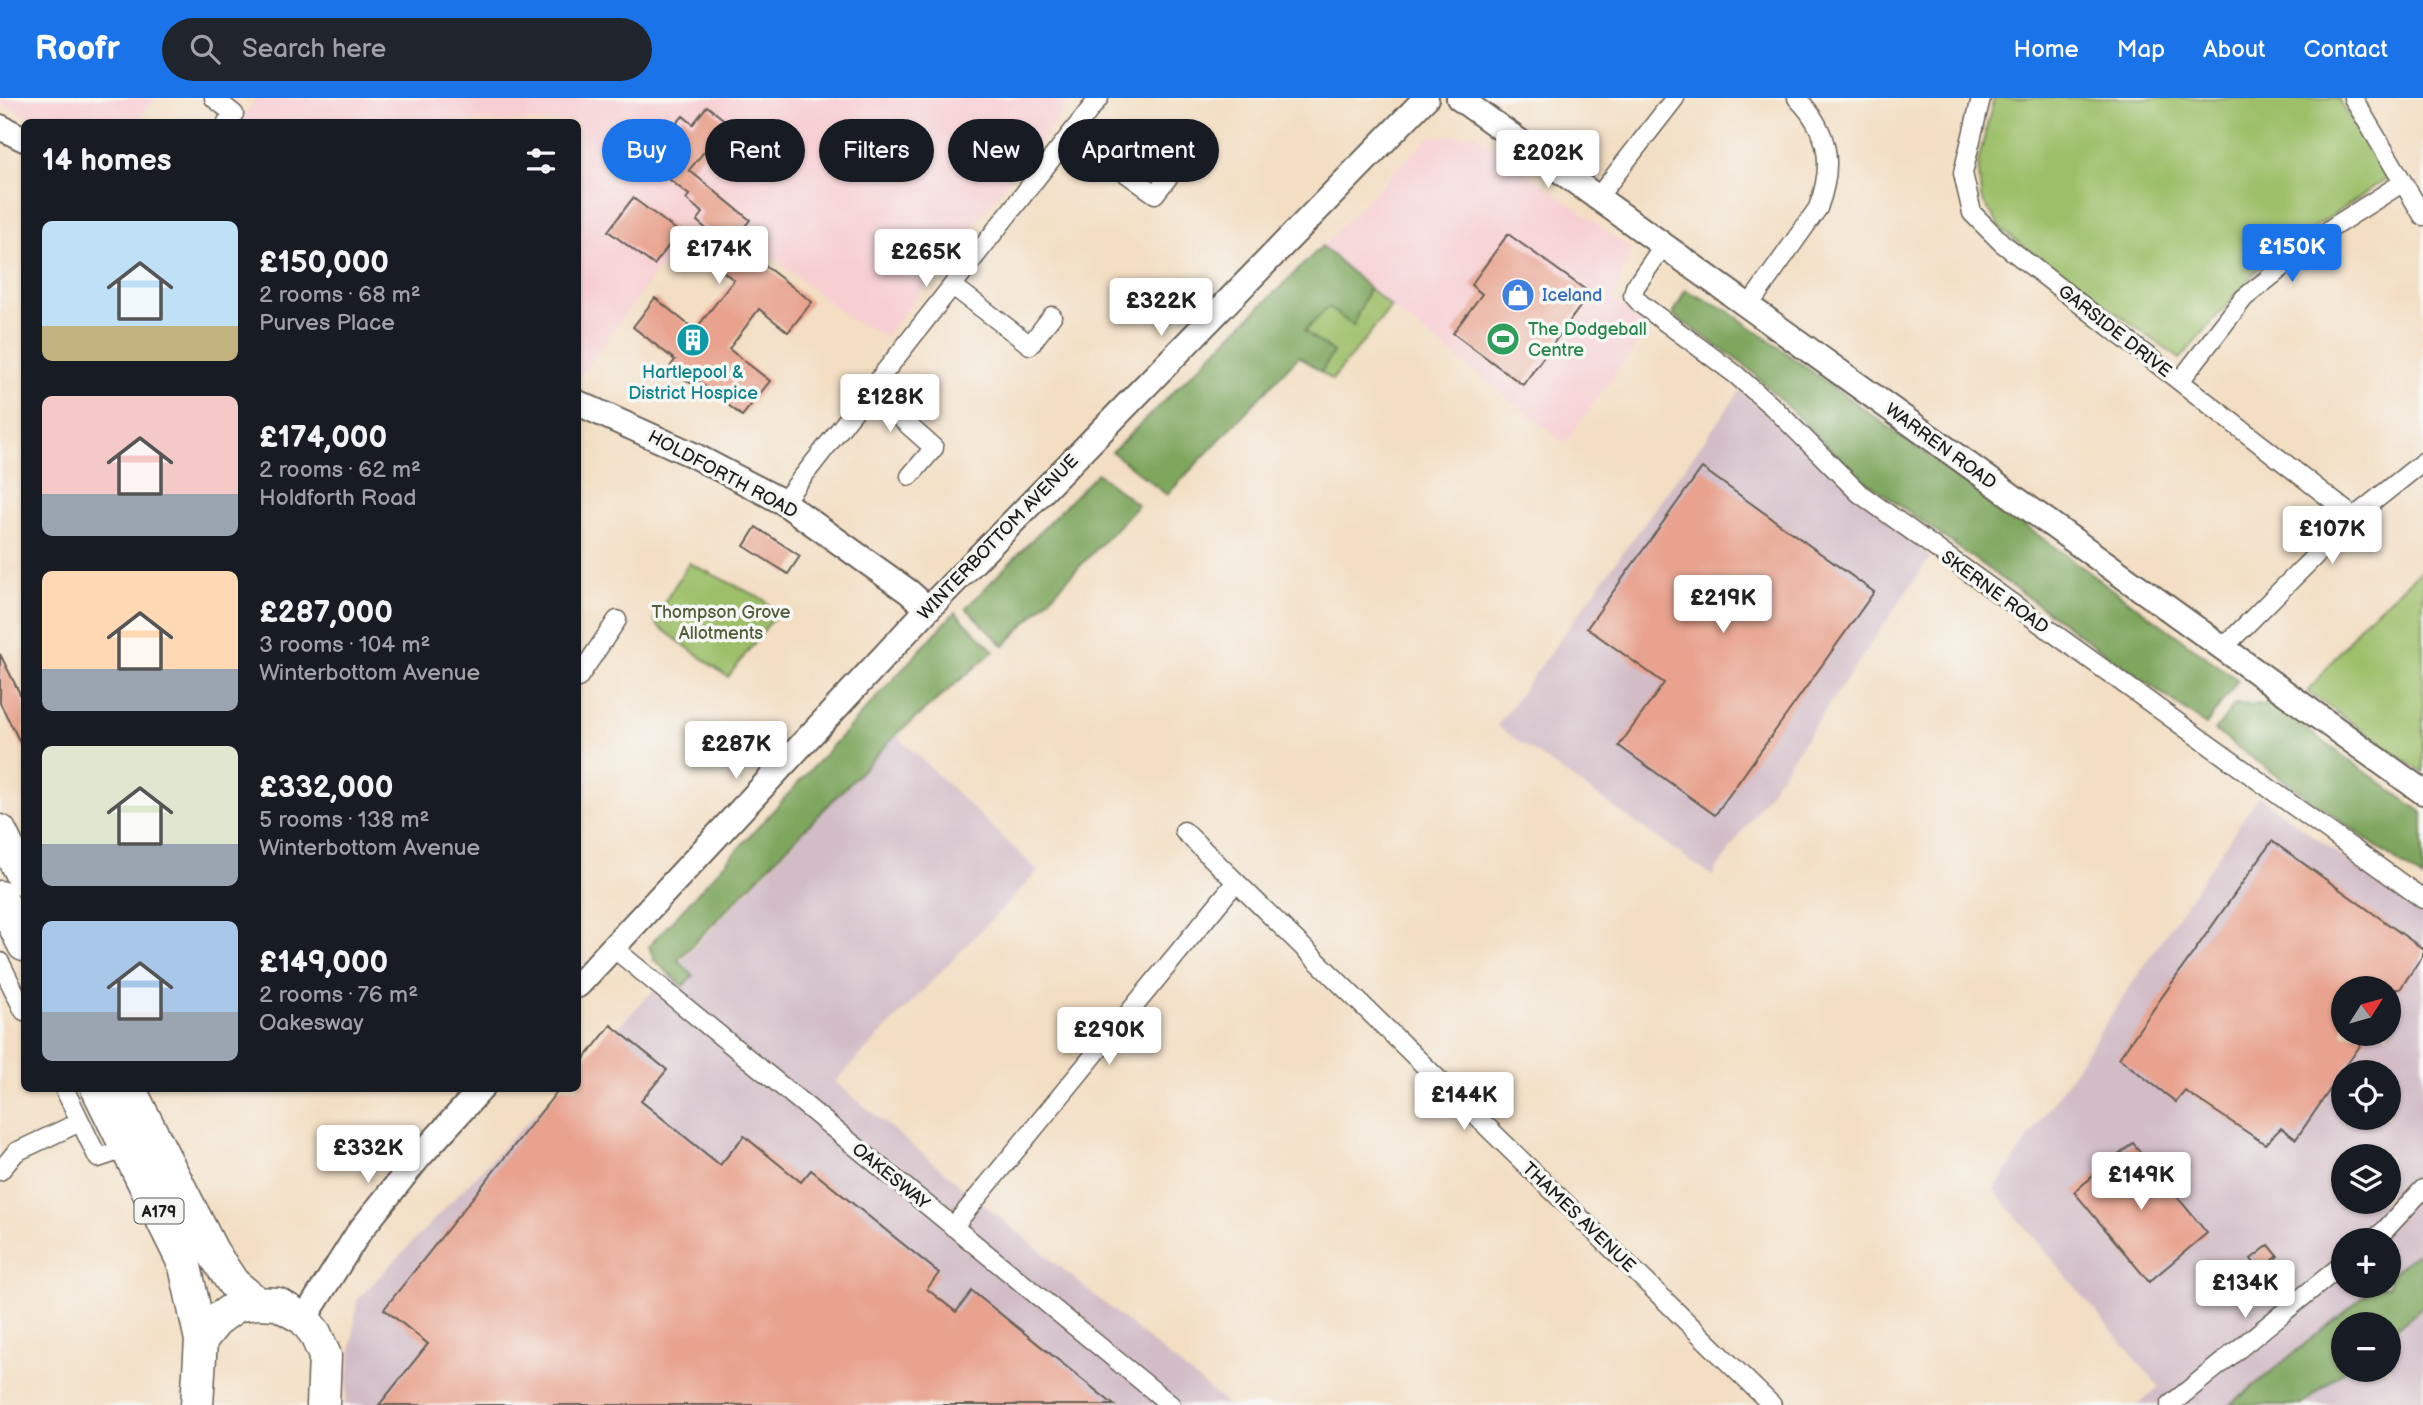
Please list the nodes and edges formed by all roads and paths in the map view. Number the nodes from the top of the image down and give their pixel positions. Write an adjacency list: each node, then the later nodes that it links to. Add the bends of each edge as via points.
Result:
1 (214, 98): 9 (street, via 234,114)
2 (1098, 98): 10 (street)
3 (1426, 98): 30 (street, WINTERBOTTOM AVENUE)
4 (1459, 98): 17 (street, WARREN ROAD)
5 (1675, 98): 17 (street)
6 (1797, 98): 21 (street, via 1814,117 1828,156 1824,192 1818,208)
7 (1981, 98): 23 (street, GARSIDE DRIVE, via 1963,173 1972,213 2003,243)
8 (2353, 98): 16 (street)
9 (230, 119)
10 (1082, 119)
11 (0, 127): 12 (street)
12 (21, 138)
13 (1058, 151): 20 (street)
14 (1138, 182): 15 (street, via 1155,194)
15 (1165, 182)
16 (2402, 183): 18 (street); 23 (street, via 2333,227 2244,298)
17 (1598, 197): 19 (street, WARREN ROAD)
18 (2423, 216)
19 (1663, 246): 21 (street, WARREN ROAD); 40 (street, SKERNE ROAD, via 1633,295 1735,374 1859,493)
20 (953, 286): 22 (street, via 1030,345); 24 (street)
21 (1748, 307): 32 (street, WARREN ROAD)
22 (1052, 316)
23 (2180, 381): 29 (street, GARSIDE DRIVE)
24 (871, 392): 27 (street, via 934,447); 28 (street)
25 (581, 404): 28 (street, HOLDFORTH ROAD)
26 (2423, 462): 29 (street)
27 (910, 476)
28 (783, 502): 30 (street, HOLDFORTH ROAD)
29 (2354, 517): 32 (street)
30 (928, 609): 42 (street, WINTERBOTTOM AVENUE)
31 (617, 620): 33 (street)
32 (2223, 648): 34 (street, WARREN ROAD)
33 (581, 674)
34 (2423, 792)
35 (0, 831): 37 (highway)
36 (1184, 831): 38 (street, THAMES AVENUE)
37 (21, 874)
38 (1236, 882): 54 (street); 63 (street, THAMES AVENUE)
39 (0, 897): 41 (highway)
40 (2423, 899)
41 (21, 939)
42 (612, 947): 44 (street, WINTERBOTTOM AVENUE); 54 (street, OAKESWAY)
43 (0, 962): 45 (street)
44 (581, 982)
45 (21, 1005)
46 (66, 1092): 50 (street)
47 (100, 1092): 51 (highway, A179)
48 (130, 1092): 51 (highway, A179)
49 (478, 1092): 58 (street, via 359,1232)
50 (80, 1122): 51 (street, via 99,1158); 52 (street, via 16,1152)
51 (141, 1143): 57 (highway, A179, via 233,1283); 59 (highway, A179, via 185,1266)
52 (1, 1169)
53 (2423, 1189): 55 (street)
54 (953, 1227): 62 (street, OAKESWAY)
55 (2387, 1228)
56 (2331, 1274): 64 (street)
57 (257, 1303): 58 (highway, A179, via 278,1304); 59 (highway, via 238,1305 218,1318)
58 (304, 1319): 61 (highway, via 325,1356)
59 (201, 1340): 60 (highway, A179)
60 (197, 1405)
61 (323, 1405)
62 (1171, 1405)
63 (1772, 1405)
64 (2170, 1405)

